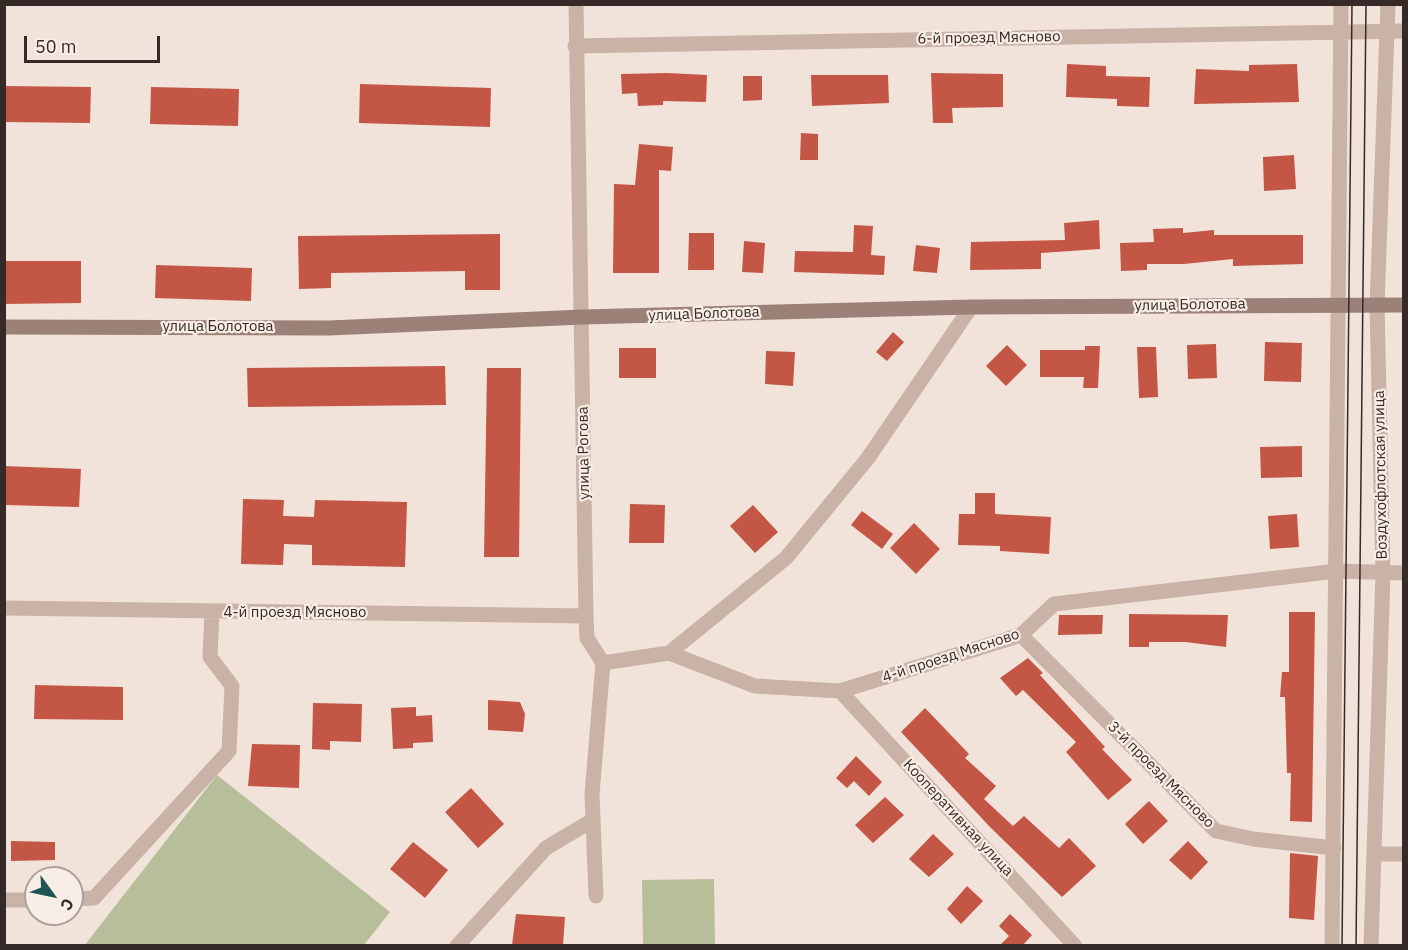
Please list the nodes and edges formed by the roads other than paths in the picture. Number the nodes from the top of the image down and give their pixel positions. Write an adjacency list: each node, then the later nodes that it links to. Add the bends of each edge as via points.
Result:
1 (576, 4): 7 (street, улица Рогова)
2 (1341, 4): 4 (street)
3 (1388, 4): 5 (street, Воздухофлотская улица)
4 (1340, 30): 5 (street, 6-й проезд Мясново); 7 (street, 6-й проезд Мясново); 8 (street)
5 (1388, 31): 6 (street, 6-й проезд Мясново); 9 (street, Воздухофлотская улица)
6 (1404, 31)
7 (575, 46): 12 (street, улица Рогова)
8 (1338, 304): 9 (street, улица Болотова); 11 (street, улица Болотова); 14 (street)
9 (1377, 305): 10 (street, улица Болотова); 15 (street, Воздухофлотская улица)
10 (1404, 305)
11 (971, 307): 12 (street, улица Болотова); 21 (street, via 868,458 786,558)
12 (583, 317): 13 (street, улица Болотова, via 329,328); 19 (street, улица Рогова)
13 (4, 327)
14 (1337, 571): 15 (street, 4-й проезд Мясново); 20 (street, 4-й проезд Мясново, via 1054,604); 25 (street)
15 (1383, 573): 16 (street, 4-й проезд Мясново); 26 (street, Воздухофлотская улица)
16 (1404, 573)
17 (4, 608): 18 (street, 4-й проезд Мясново)
18 (212, 613): 19 (street, 4-й проезд Мясново); 29 (street, via 210,657 232,686 229,751 94,898)
19 (585, 616): 22 (street, улица Рогова, via 587,638)
20 (1022, 635): 23 (street, 4-й проезд Мясново); 25 (street, 3-й проезд Мясново, via 1216,831)
21 (669, 653): 22 (street, 4-й проезд Мясново); 23 (street, 4-й проезд Мясново, via 755,686)
22 (603, 663): 24 (street)
23 (840, 691): 33 (street, Кооперативная улица)
24 (593, 820): 28 (street); 32 (street, via 546,848)
25 (1334, 848): 34 (street)
26 (1374, 854): 27 (street); 35 (street, Воздухофлотская улица)
27 (1404, 854)
28 (596, 896)
29 (84, 898)
30 (4, 900): 31 (street)
31 (24, 900)
32 (457, 945)
33 (1075, 945)
34 (1332, 945)
35 (1371, 945)

